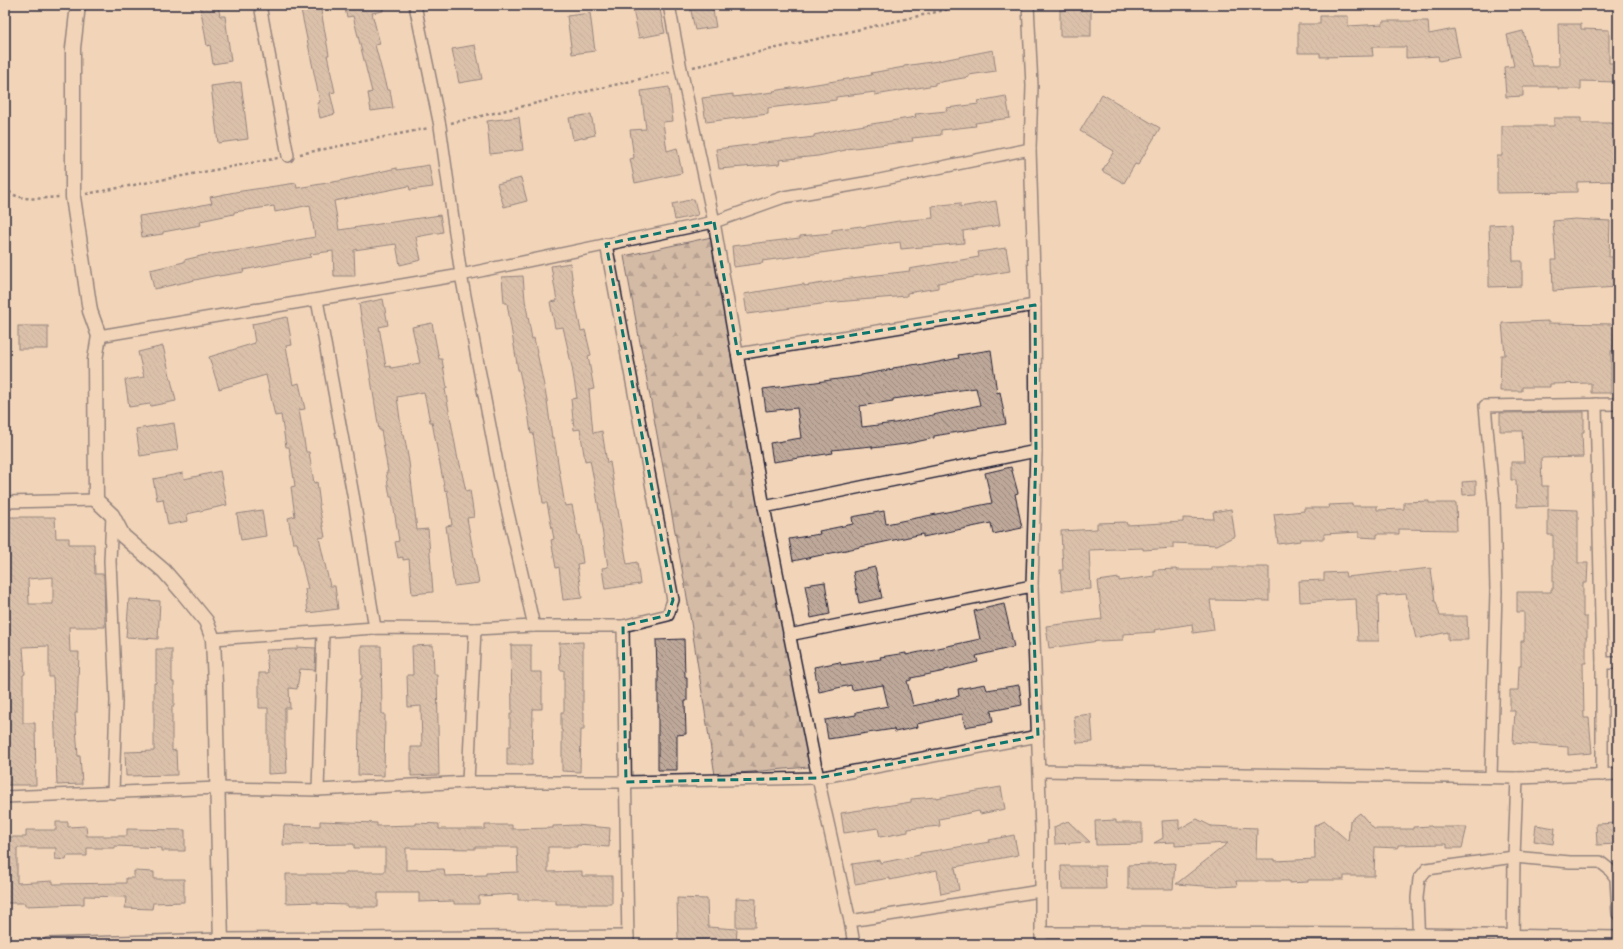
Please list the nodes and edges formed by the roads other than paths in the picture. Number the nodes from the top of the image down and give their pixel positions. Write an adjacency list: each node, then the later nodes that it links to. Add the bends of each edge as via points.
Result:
1 (78, 5): 13 (street, via 74,48 73,197 90,311)
2 (260, 5): 7 (street)
3 (415, 5): 10 (street, via 440,126)
4 (670, 5): 8 (street, via 681,70)
5 (1028, 5): 6 (street, via 1032,86)
6 (1030, 149): 8 (street, via 784,197); 12 (street)
7 (288, 156)
8 (714, 222): 9 (street); 14 (street)
9 (606, 244): 10 (street); 24 (street, via 673,600 668,615)
10 (461, 275): 11 (street); 23 (street, via 500,478)
11 (317, 300): 13 (street); 25 (street)
12 (1035, 305): 14 (street); 17 (street)
13 (99, 336): 18 (street, via 95,360)
14 (738, 354): 20 (street)
15 (1596, 404): 16 (street); 30 (street); 36 (street, via 1485,406 1494,503 1496,584)
16 (1618, 404)
17 (1036, 451): 20 (street); 22 (street)
18 (96, 500): 19 (street); 21 (street)
19 (5, 502)
20 (764, 507): 28 (street)
21 (112, 515): 29 (street, via 123,536 164,571 206,621); 43 (street, via 110,561 116,701)
22 (1032, 586): 28 (street); 32 (street)
23 (534, 626): 24 (street); 26 (street)
24 (623, 626): 40 (street)
25 (375, 628): 26 (street); 27 (street)
26 (475, 629): 39 (street)
27 (323, 632): 29 (street); 42 (street)
28 (790, 635): 37 (street)
29 (212, 639): 41 (street)
30 (1602, 663): 31 (street); 35 (street)
31 (1618, 663)
32 (1038, 736): 33 (street); 37 (street)
33 (1039, 771): 36 (street); 46 (street)
34 (1618, 774): 35 (street)
35 (1602, 775): 38 (street)
36 (1491, 777): 38 (street)
37 (818, 778): 40 (street); 48 (street)
38 (1517, 778): 45 (street)
39 (468, 782): 40 (street); 42 (street)
40 (626, 782): 52 (street)
41 (218, 788): 42 (street); 43 (street); 54 (street)
42 (318, 790)
43 (113, 793): 44 (street)
44 (5, 797)
45 (1514, 857): 47 (street, via 1600,862 1616,878); 51 (street, via 1427,869 1419,879); 53 (street)
46 (1040, 891): 48 (street); 50 (street)
47 (1618, 914)
48 (850, 921): 56 (street)
49 (1618, 937): 53 (street)
50 (1041, 938): 51 (street)
51 (1419, 939): 53 (street)
52 (628, 940): 54 (street)
53 (1513, 940)
54 (221, 942): 55 (street)
55 (48, 944)
56 (854, 944)

